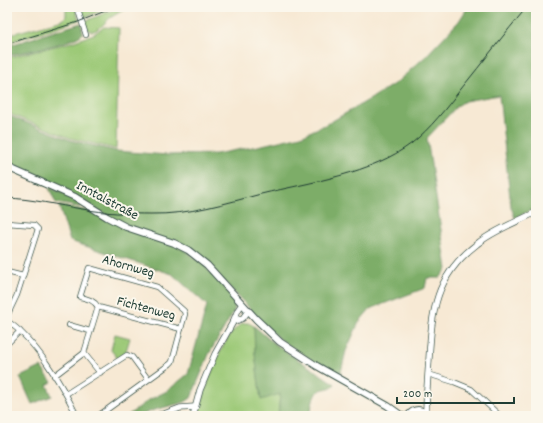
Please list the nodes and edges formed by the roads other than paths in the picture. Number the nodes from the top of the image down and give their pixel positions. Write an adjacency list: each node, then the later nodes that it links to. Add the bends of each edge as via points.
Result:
1 (77, 7): 2 (street)
2 (86, 35)
3 (7, 167): 8 (main road, Inntalstraße, via 75,198 126,226 182,246 207,265)
4 (536, 212): 23 (street, via 478,242 448,275 433,310)
5 (7, 223): 7 (street, via 37,228)
6 (7, 272): 7 (street)
7 (23, 276): 11 (street)
8 (242, 304): 10 (main road, Inntalstraße); 15 (street)
9 (98, 307): 17 (street, Fichtenweg); 17 (street, Ahornweg, via 95,302 80,297 90,268 157,287 185,312); 18 (street, Fichtenweg)
10 (248, 311): 12 (street); 13 (main road, Inntalstraße)
11 (7, 316)
12 (243, 318): 13 (street); 15 (street)
13 (256, 319): 28 (main road, Inntalstraße, via 296,353)
14 (7, 321): 19 (street)
15 (233, 322): 30 (street, via 215,354)
16 (69, 325): 18 (street)
17 (180, 329): 25 (street, Fichtenweg, via 172,362)
18 (90, 331): 21 (street, Fichtenweg)
19 (20, 332): 20 (street); 24 (street)
20 (7, 344)
21 (84, 353): 22 (street); 24 (street)
22 (100, 373): 25 (street, via 129,356); 27 (street)
23 (428, 374): 26 (street); 40 (street, via 471,389)
24 (54, 376): 27 (street)
25 (148, 379): 35 (street, Fichtenweg)
26 (427, 393): 29 (street); 33 (street)
27 (66, 394): 34 (street)
28 (388, 406): 32 (main road); 39 (main road)
29 (419, 410): 32 (main road); 33 (main road)
30 (194, 412): 31 (street, via 180,408); 38 (street)
31 (164, 414): 36 (street); 37 (street)
32 (409, 414)
33 (427, 415)
34 (77, 416)
35 (98, 416)
36 (156, 416)
37 (173, 416)
38 (187, 416)
39 (402, 416)
40 (500, 416)

